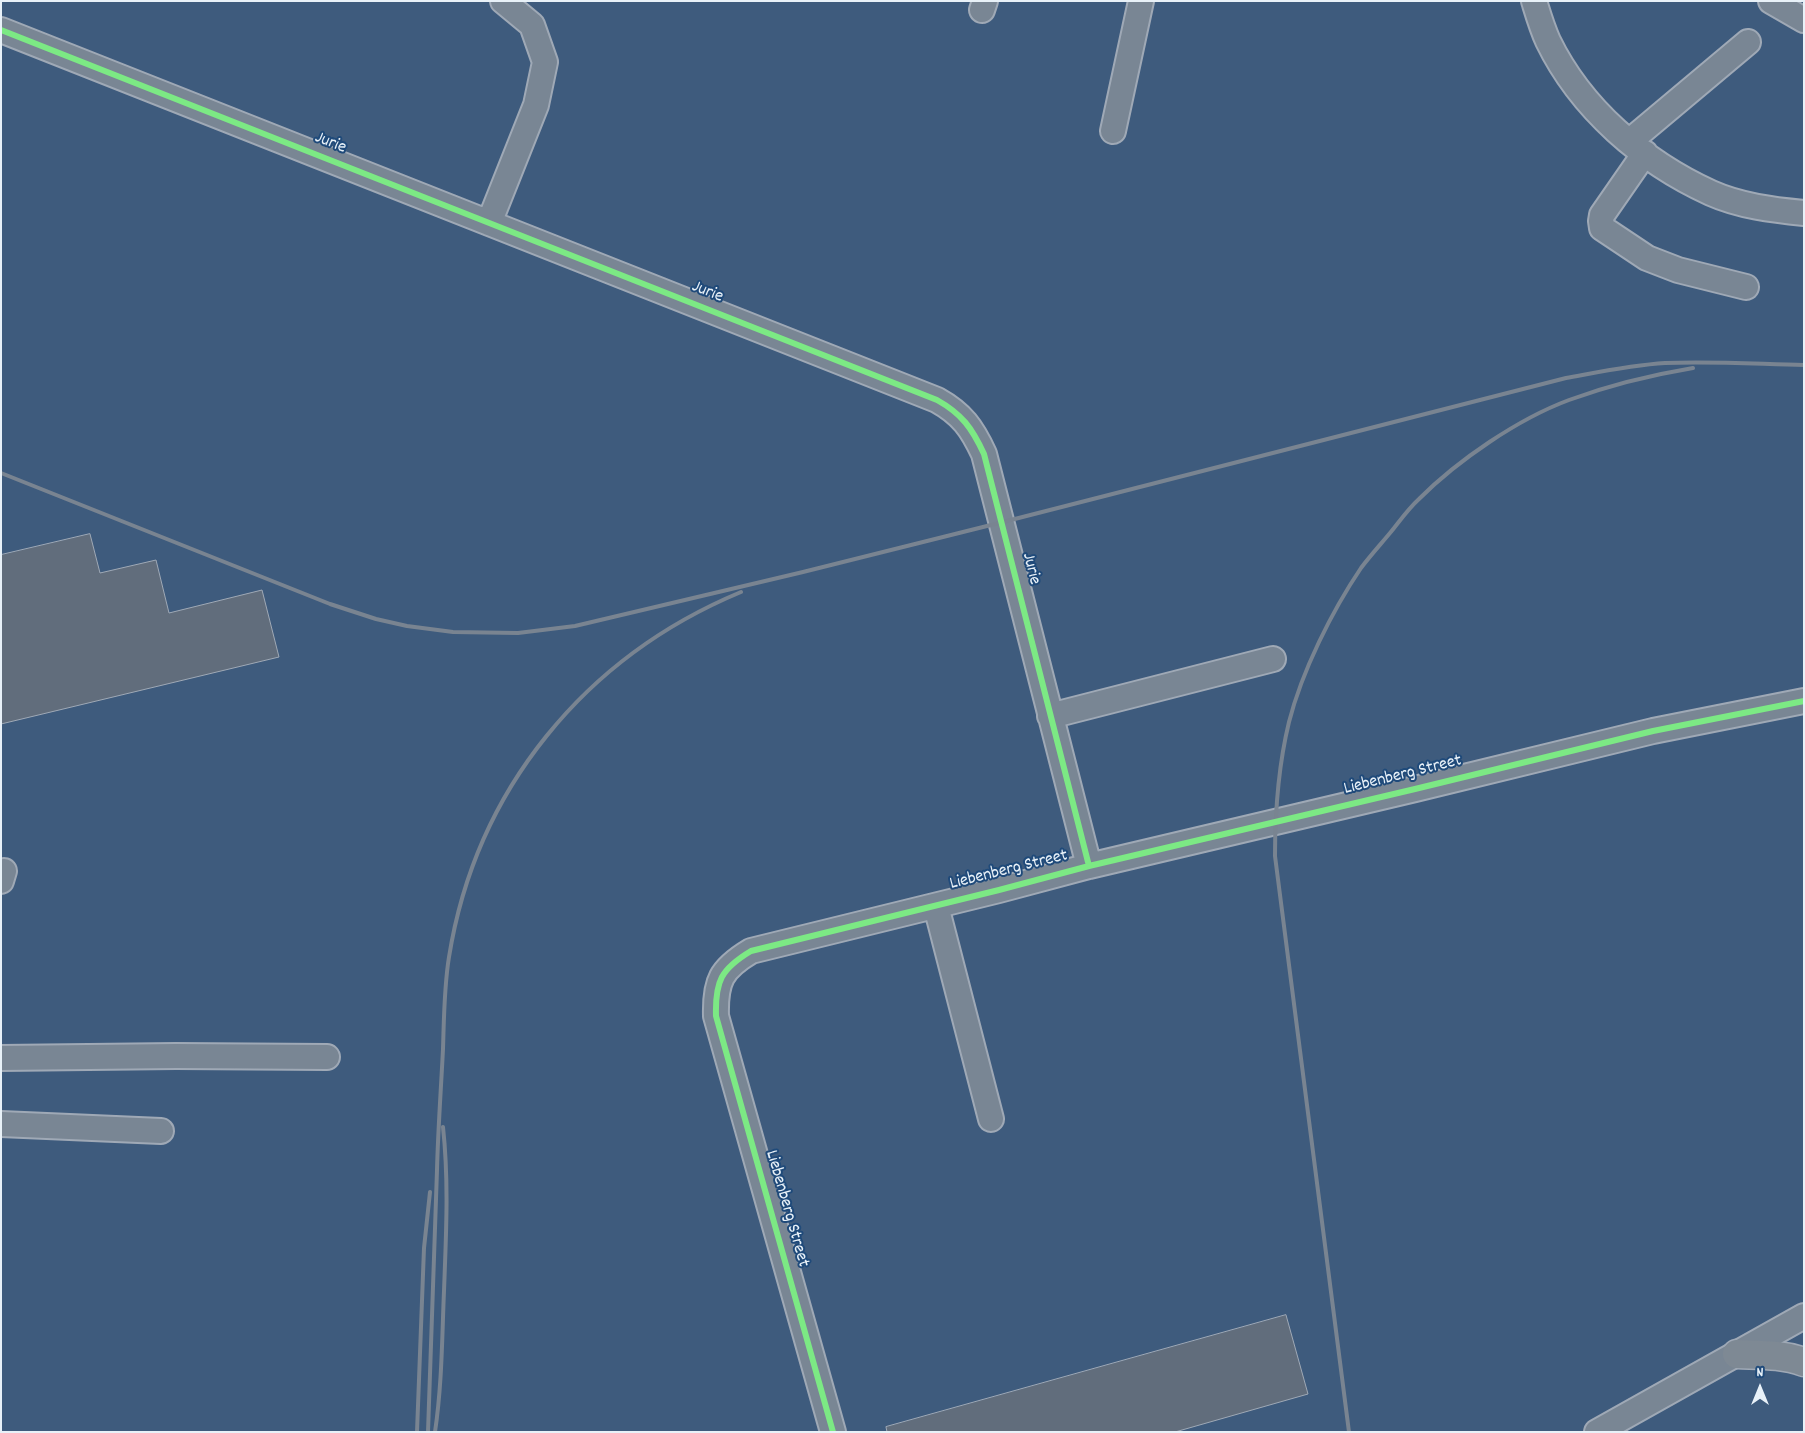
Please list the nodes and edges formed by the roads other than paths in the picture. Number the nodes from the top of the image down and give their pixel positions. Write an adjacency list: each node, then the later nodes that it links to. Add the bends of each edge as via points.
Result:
1 (503, 1): 11 (street, via 532,25 545,62 536,105)
2 (1141, 1): 8 (street)
3 (1534, 1): 9 (street, via 1547,40 1568,76 1592,107)
4 (1771, 1): 5 (street)
5 (1804, 20)
6 (1, 30): 11 (street, Jurie)
7 (1748, 42): 9 (street)
8 (1113, 131)
9 (1637, 147): 10 (street, via 1662,166 1712,194 1772,210); 12 (street, via 1602,214 1602,228 1647,258 1678,270)
10 (1804, 213)
11 (488, 223): 15 (street, Jurie, via 937,400 966,421 984,454)
12 (1746, 287)
13 (1273, 659): 15 (street)
14 (1804, 701): 16 (street, Liebenberg Street, via 1653,731)
15 (1050, 716): 16 (street, Jurie)
16 (1089, 866): 17 (street, Liebenberg Street)
17 (936, 906): 20 (street); 26 (street, Liebenberg Street, via 751,951 736,960 723,974 716,996 716,1016)
18 (327, 1057): 19 (street)
19 (1, 1058)
20 (991, 1119)
21 (1, 1124): 22 (street)
22 (161, 1131)
23 (1804, 1316): 24 (street)
24 (1737, 1354): 25 (main road, via 1774,1355); 27 (street)
25 (1804, 1362)
26 (832, 1432)
27 (1596, 1432)

